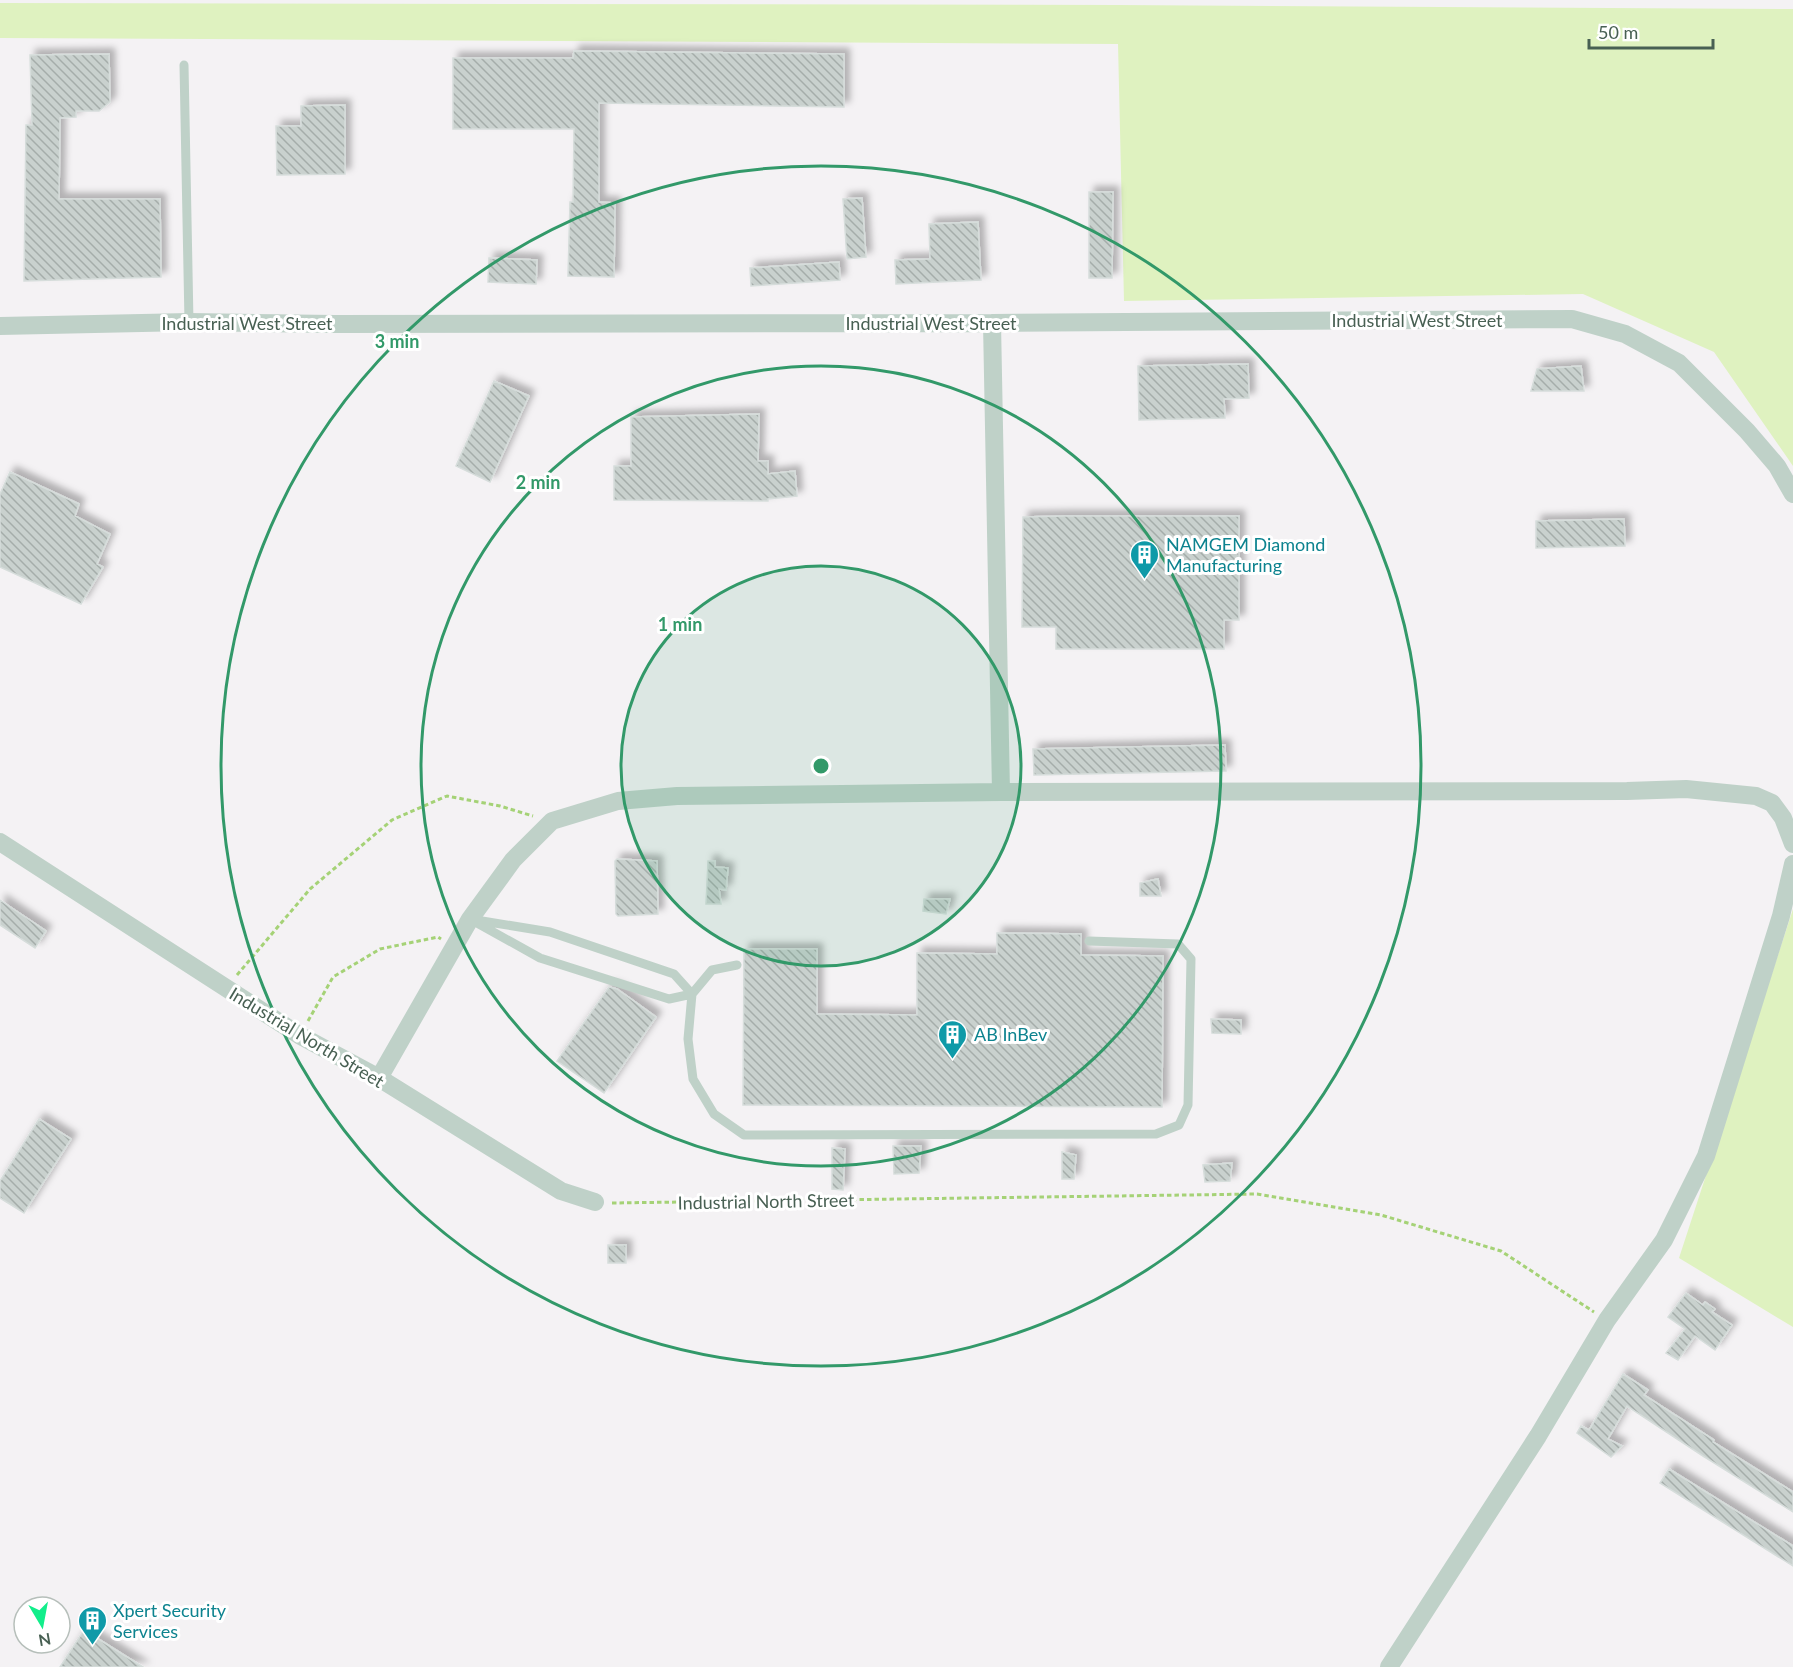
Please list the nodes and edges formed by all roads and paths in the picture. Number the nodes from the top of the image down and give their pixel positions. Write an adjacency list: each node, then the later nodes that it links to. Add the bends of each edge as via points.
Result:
1 (184, 65): 2 (lane)
2 (189, 322): 3 (street, Industrial West Street); 4 (street, Industrial West Street)
3 (992, 323): 5 (street, Industrial West Street, via 1572,320 1625,334 1679,363 1747,431 1777,466); 6 (street)
4 (0, 326)
5 (1793, 494)
6 (1001, 792): 7 (street, via 677,796 618,801); 9 (street, via 1686,789 1756,796 1772,803)
7 (552, 821): 11 (street, via 513,860); 15 (path, via 447,796 393,820 310,889)
8 (0, 842): 15 (street, Industrial North Street)
9 (1793, 844)
10 (1793, 864): 20 (street, via 1706,1156 1664,1240)
11 (470, 919): 13 (street); 16 (lane, via 540,957 669,999); 16 (lane, via 550,932 674,974)
12 (1089, 941): 16 (lane, via 1178,944 1191,958 1188,1105 1179,1125 1156,1134 744,1134 714,1114 693,1078 688,1039)
13 (454, 946): 17 (path, via 438,937 380,950 333,977); 18 (street)
14 (737, 965): 16 (lane, via 712,970)
15 (226, 988): 17 (street, Industrial North Street)
16 (692, 994)
17 (299, 1035): 18 (street, Industrial North Street)
18 (379, 1078): 19 (street, Industrial North Street, via 561,1191)
19 (595, 1202): 20 (path, Industrial North Street, via 1257,1194 1381,1215 1501,1251)
20 (1607, 1320): 21 (street, via 1538,1436)
21 (1389, 1667)

